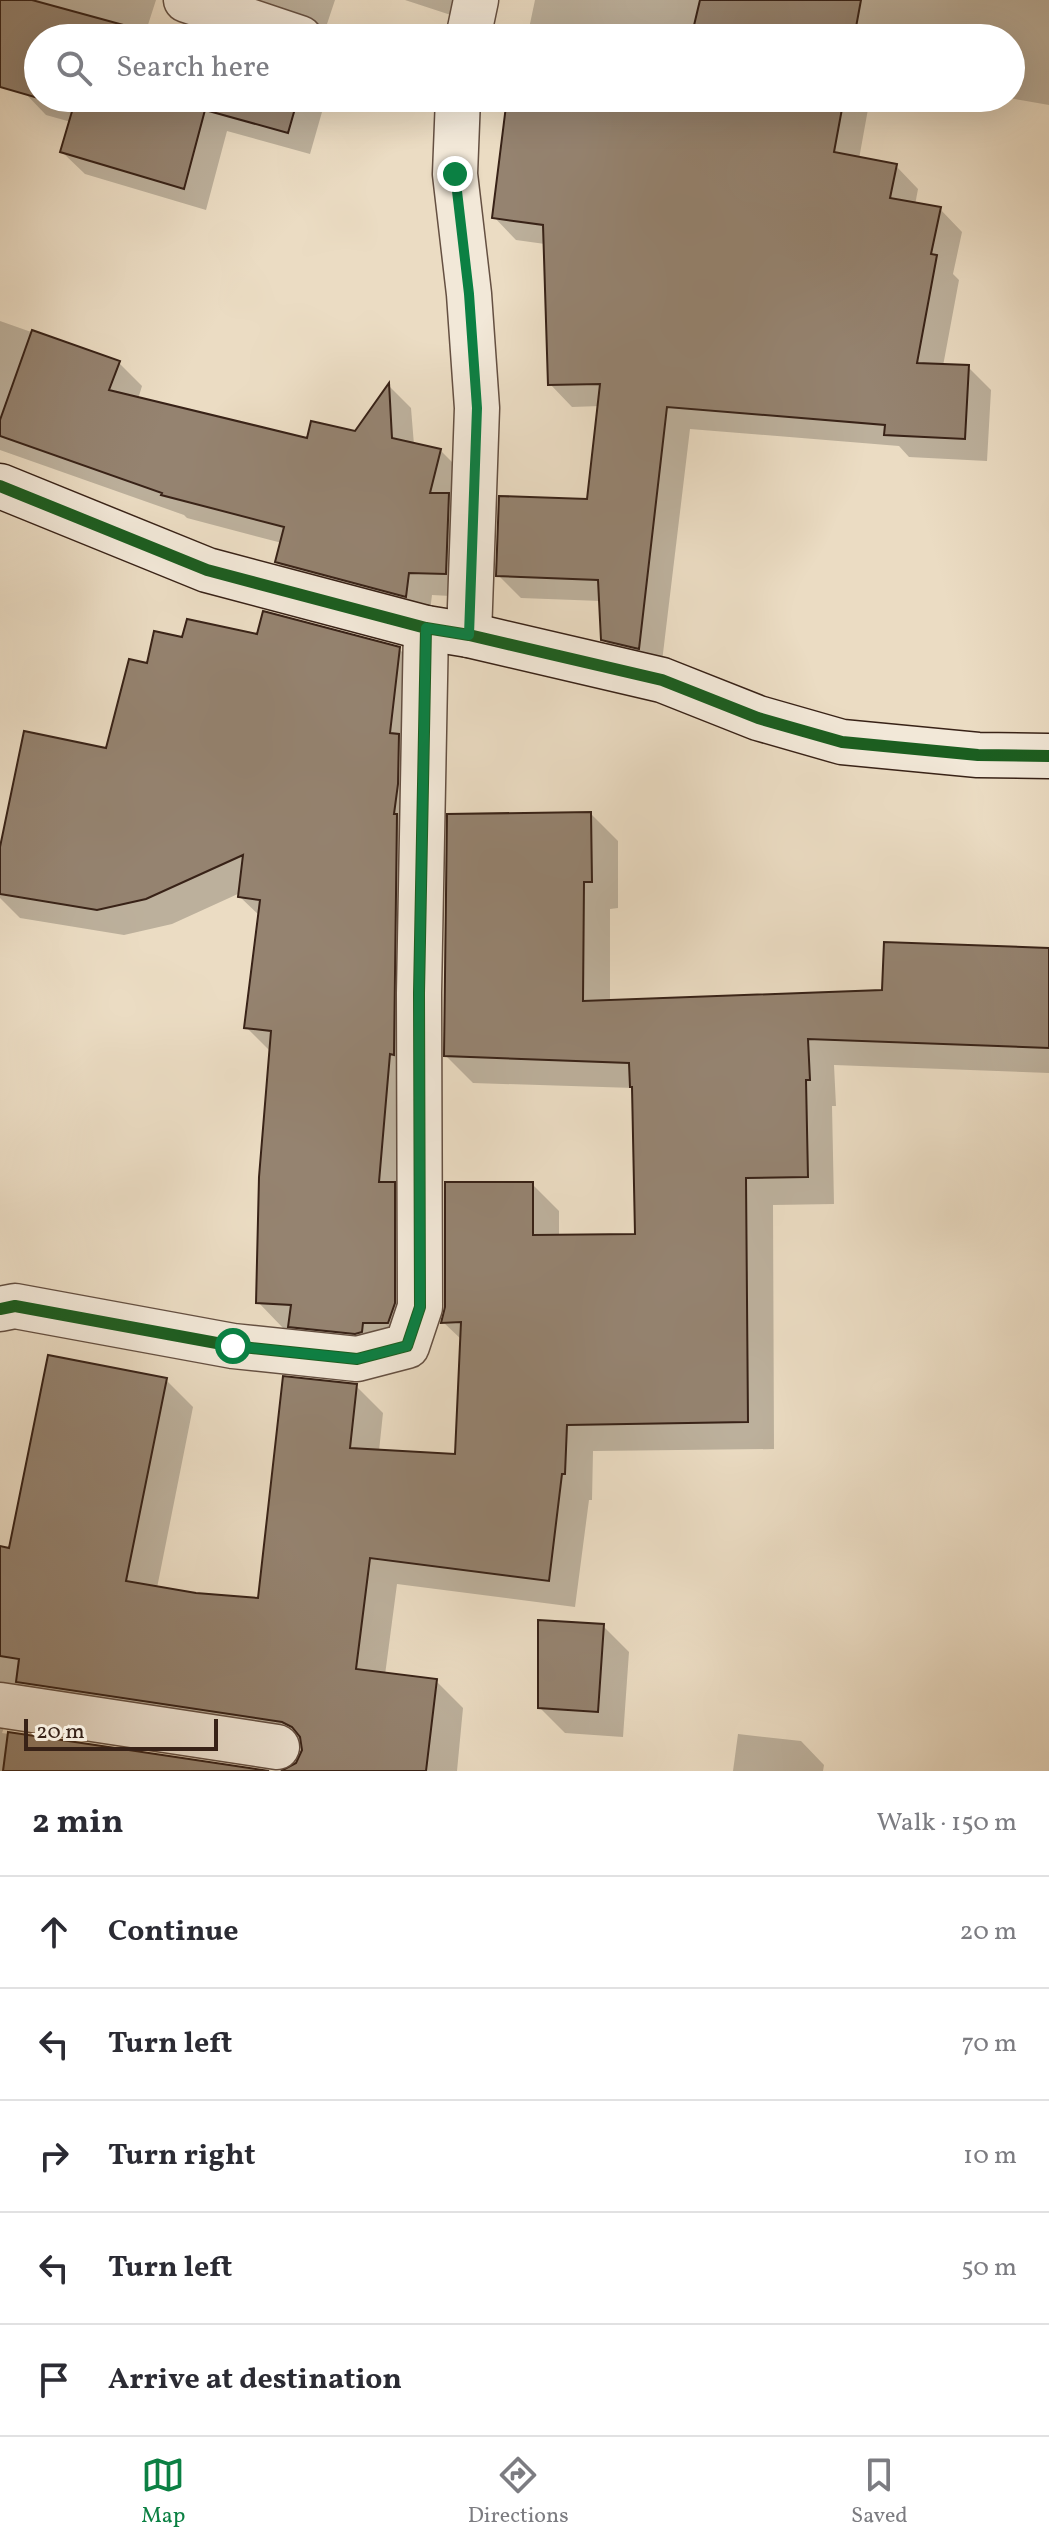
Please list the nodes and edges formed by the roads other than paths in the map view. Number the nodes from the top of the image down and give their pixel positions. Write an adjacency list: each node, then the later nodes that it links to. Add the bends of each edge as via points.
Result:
1 (186, 0): 3 (street)
2 (476, 0): 4 (street)
3 (258, 24)
4 (471, 24)
5 (457, 112): 8 (street, via 455,174 477,408)
6 (0, 486): 7 (street, via 207,570)
7 (426, 628): 8 (street); 10 (street, via 420,1307 407,1346 357,1359 233,1346 15,1306)
8 (469, 635): 9 (street, via 662,680 758,718 842,742)
9 (1049, 756)
10 (0, 1309)
11 (0, 1705): 12 (street)
12 (277, 1747)

